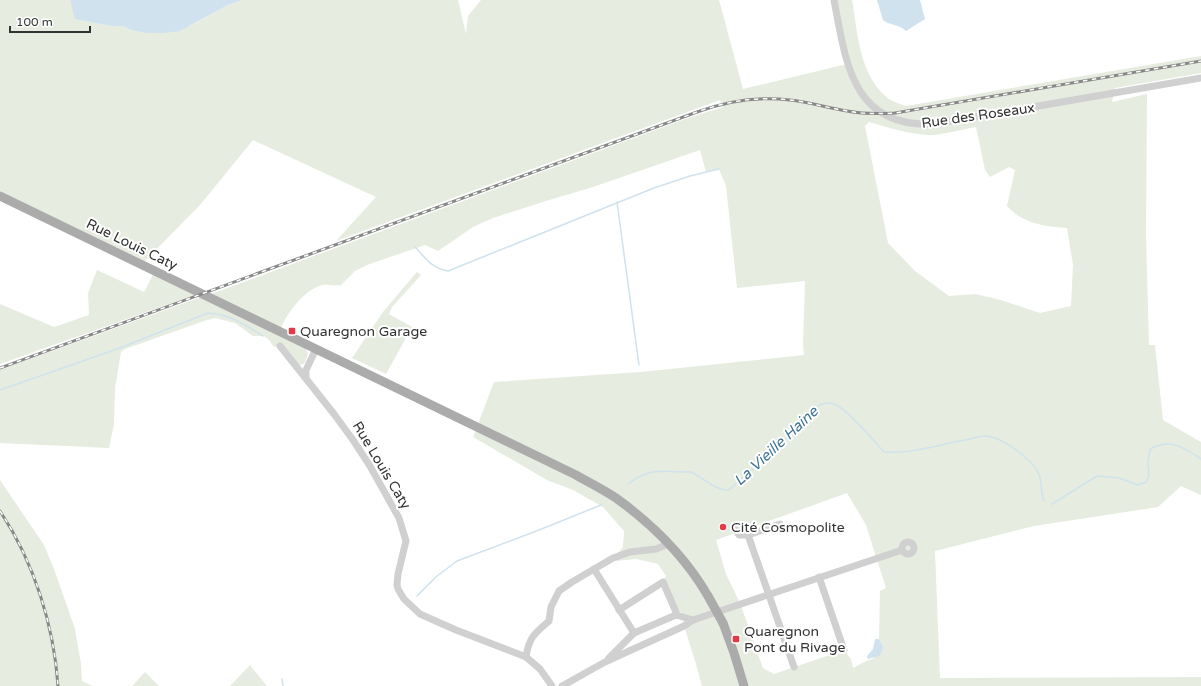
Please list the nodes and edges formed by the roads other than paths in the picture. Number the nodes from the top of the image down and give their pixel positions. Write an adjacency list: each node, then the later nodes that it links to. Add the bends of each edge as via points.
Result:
1 (834, 0): 2 (street, Rue des Roseaux, via 844,52 854,83 872,106 882,114 910,123 934,124)
2 (1201, 78)
3 (0, 196): 5 (main road, Rue Louis Caty)
4 (280, 346): 6 (street, Rue Louis Caty)
5 (316, 349): 6 (street, via 306,370); 10 (main road, Rue Louis Caty, via 576,475 637,514)
6 (306, 379): 20 (street, Rue Louis Caty, via 353,440 399,518 406,542 397,585 404,599 420,614)
7 (780, 524): 9 (street)
8 (734, 528): 9 (street, via 738,535)
9 (748, 535): 14 (street)
10 (668, 544): 12 (street, via 630,552); 25 (main road, Rue Louis Caty, bridge, via 690,569 708,596 729,638)
11 (902, 550): 13 (street)
12 (594, 569): 15 (street); 20 (street, via 558,591 551,607 549,621 534,634)
13 (819, 577): 14 (street); 19 (street)
14 (768, 594): 17 (street); 22 (street)
15 (619, 610): 16 (street, via 663,582); 18 (street)
16 (676, 613): 17 (street); 18 (street)
17 (693, 620): 21 (street)
18 (634, 633): 21 (street)
19 (844, 650)
20 (526, 657): 23 (street, Rue Louis Caty, via 540,669)
21 (605, 662): 24 (street)
22 (794, 667)
23 (552, 686)
24 (562, 686)
25 (744, 686)

